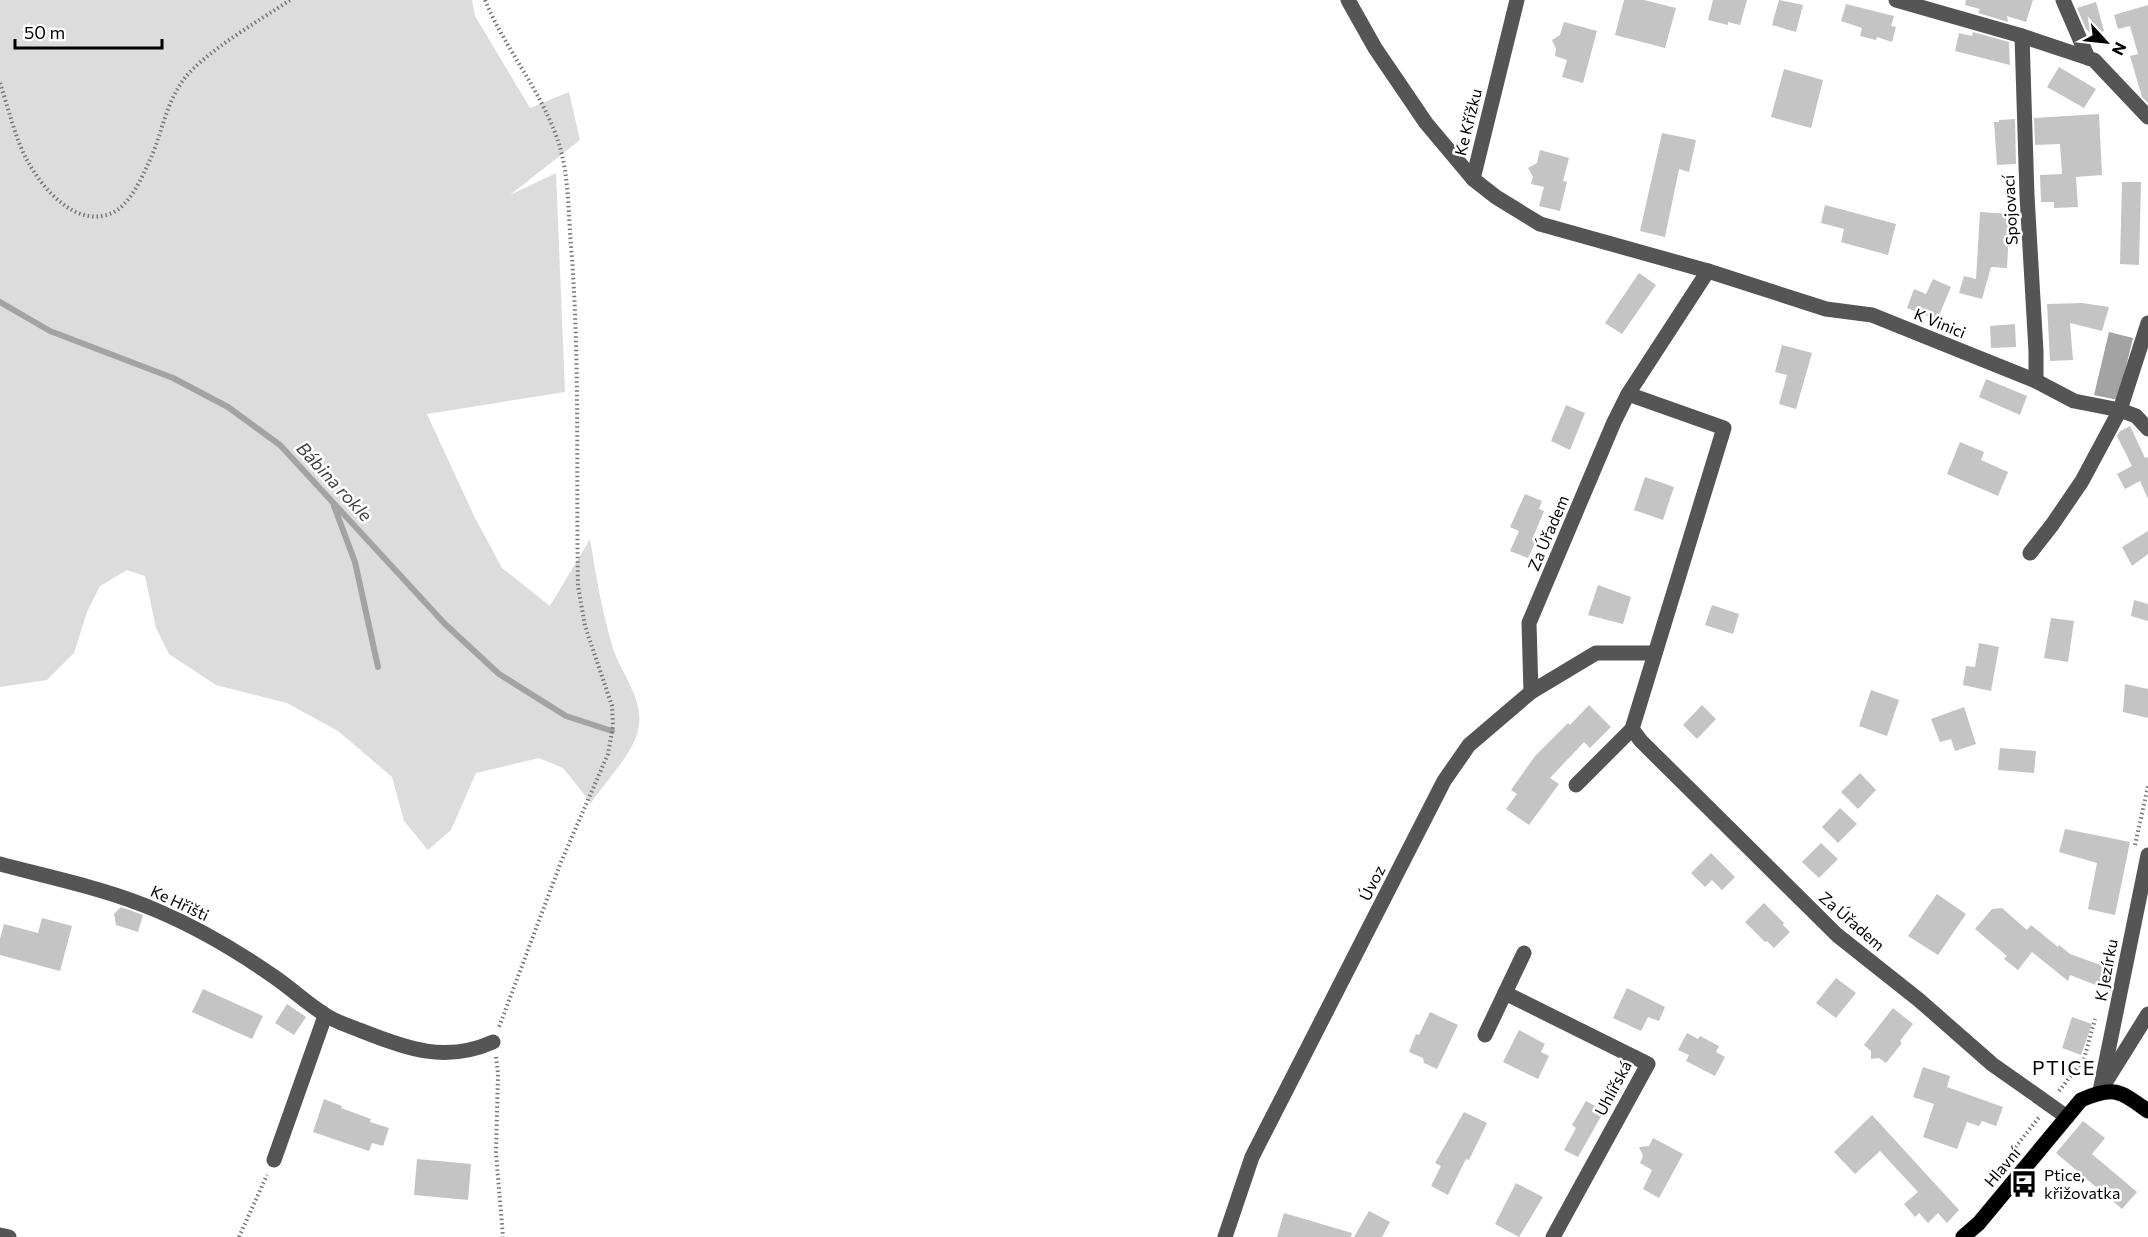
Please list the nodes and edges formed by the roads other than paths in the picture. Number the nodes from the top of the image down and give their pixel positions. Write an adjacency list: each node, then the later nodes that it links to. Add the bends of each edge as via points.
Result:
1 (1348, 0): 8 (street, via 1426,123)
2 (1517, 0): 8 (street, Ke Křížku)
3 (1896, 0): 5 (street)
4 (2063, 0): 6 (street)
5 (2022, 36): 6 (street); 11 (street, Spojovací)
6 (2088, 58): 7 (street)
7 (2148, 117)
8 (1473, 179): 9 (street, Ke Křížku, via 1540,224)
9 (1708, 271): 11 (street, K Vinici, via 1826,309 1872,315); 12 (street, Za Úřadem)
10 (2148, 323): 13 (street)
11 (2036, 381): 13 (street, K Vinici, via 2074,401)
12 (1628, 394): 16 (street, via 1724,428); 17 (street, Za Úřadem, via 1529,623)
13 (2120, 410): 14 (street, K Vinici, via 2136,416); 15 (street, via 2082,481)
14 (2148, 429)
15 (2030, 553)
16 (1654, 653): 17 (street, Úvoz, via 1596,653); 18 (street)
17 (1531, 692): 34 (street, Úvoz, via 1469,745 1444,781 1252,1157)
18 (1632, 729): 19 (street); 30 (street, Za Úřadem, via 1836,935 1992,1064)
19 (1576, 785)
20 (2140, 854): 28 (street, K Jezírku)
21 (0, 864): 25 (street, Ke Hřišti, via 157,910 213,938)
22 (1524, 953): 23 (street)
23 (1505, 993): 26 (street); 35 (street, Uhlířská, via 1648,1064)
24 (2148, 1014): 28 (street)
25 (326, 1016): 27 (street, Ke Hřišti, via 418,1050 447,1054 476,1050); 31 (street)
26 (1485, 1035)
27 (494, 1042)
28 (2100, 1091): 29 (main road, via 2126,1096); 30 (main road, Hlavní, via 2081,1100)
29 (2148, 1111)
30 (2067, 1117): 36 (main road, Hlavní)
31 (274, 1160)
32 (0, 1235): 33 (street)
33 (9, 1237)
34 (1225, 1237)
35 (1553, 1237)
36 (1963, 1237)

